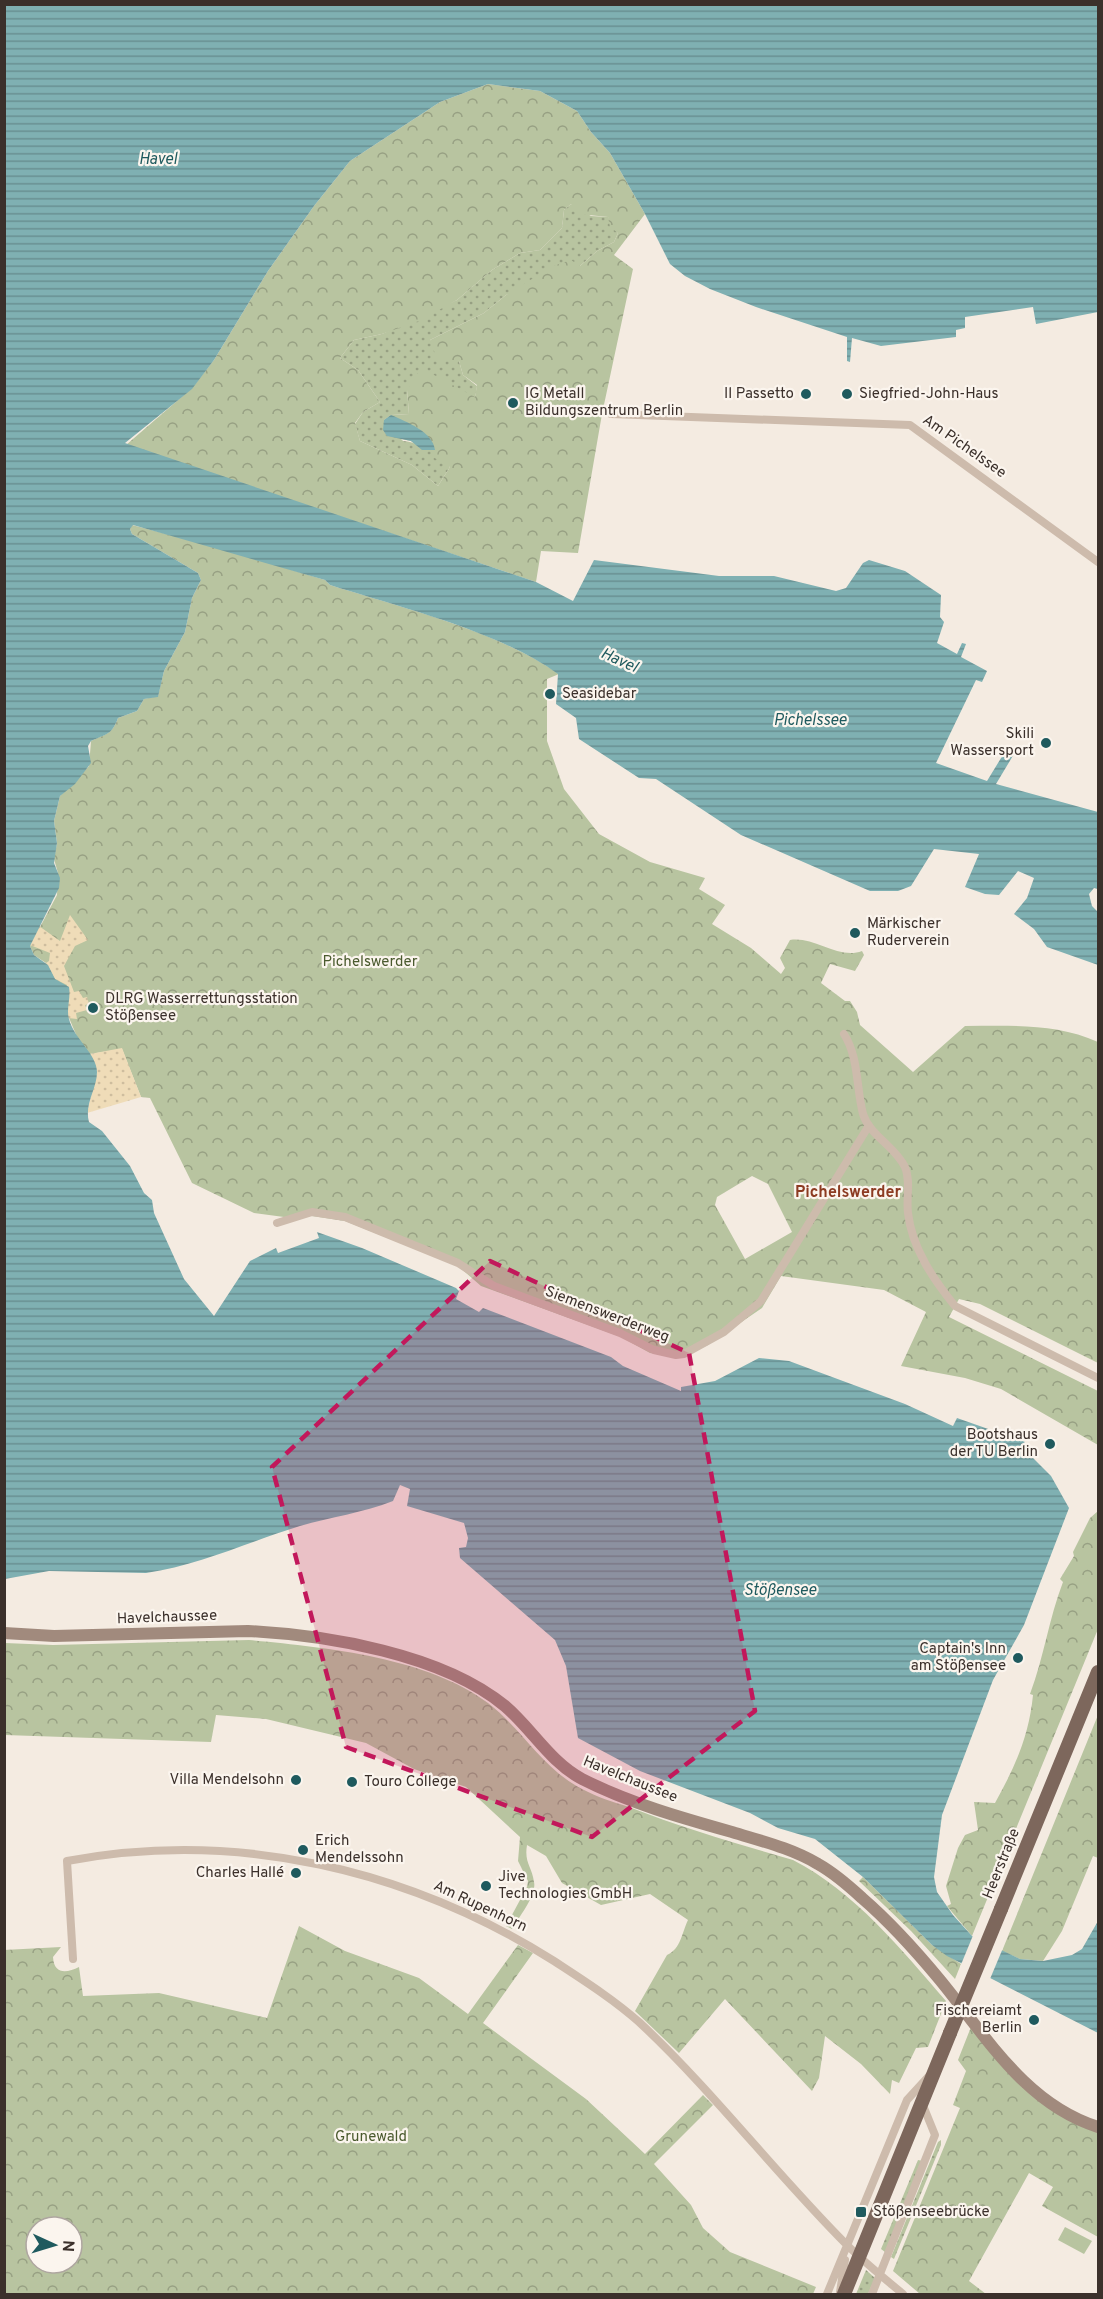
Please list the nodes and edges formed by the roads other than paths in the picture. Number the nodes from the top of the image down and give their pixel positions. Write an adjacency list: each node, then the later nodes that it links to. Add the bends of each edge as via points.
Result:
1 (611, 414): 2 (street, Am Pichelssee, via 910,425)
2 (1098, 562)
3 (844, 1034): 4 (street, via 854,1057)
4 (868, 1127): 5 (street, Siemenswerderweg, via 761,1301 724,1332 676,1355 654,1350 620,1333 494,1286 458,1263 345,1217 312,1212); 6 (street, via 893,1150 906,1170 908,1214 917,1247 954,1306)
5 (277, 1223)
6 (1098, 1378)
7 (4, 1633): 12 (street, Havelchaussee, via 54,1636 277,1632 400,1655 437,1668 494,1697 560,1765 582,1779 664,1812 781,1847 820,1865 889,1924 1022,2080 1059,2109)
8 (1098, 1672): 10 (main road, Heerstraße, bridge)
9 (73, 1959): 13 (street, Am Rupenhorn, via 67,1862 147,1850 225,1851 318,1864 400,1887 507,1933 621,2007 675,2057)
10 (935, 2069): 11 (main road, Heerstraße); 13 (street, Heerstraße, via 907,2100)
11 (922, 2103): 14 (main road, Heerstraße); 15 (street, via 935,2134)
12 (1098, 2127)
13 (848, 2245): 14 (street, Am Rupenhorn); 16 (street, Heerstraße); 17 (street, Heerstraße)
14 (861, 2257): 15 (street, Am Rupenhorn); 17 (main road, Heerstraße)
15 (880, 2274): 18 (street); 19 (street, Am Rupenhorn)
16 (827, 2295)
17 (842, 2295)
18 (872, 2295)
19 (903, 2295)

